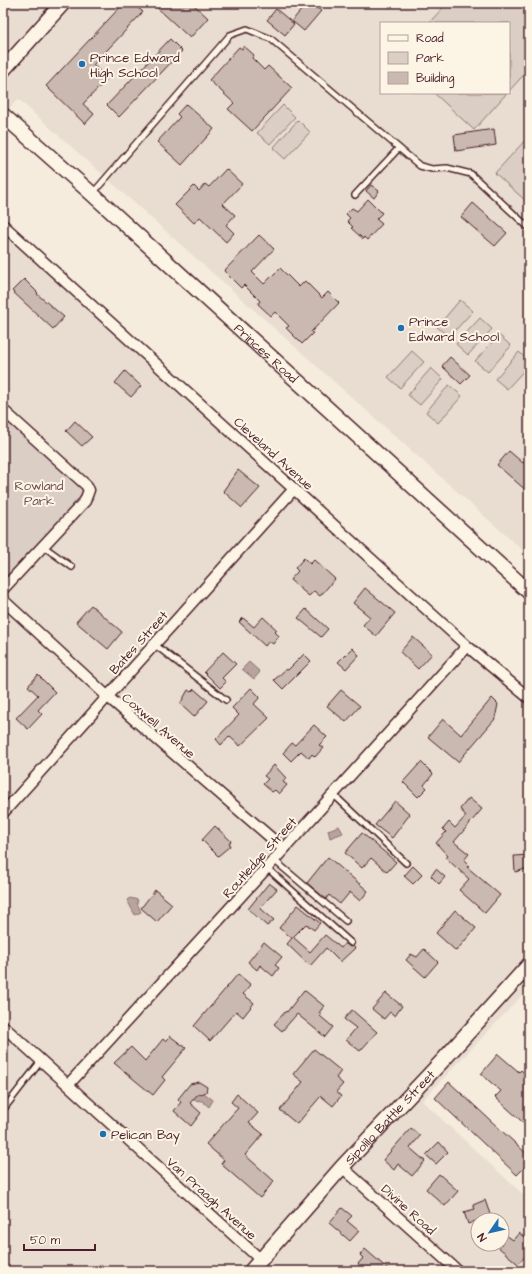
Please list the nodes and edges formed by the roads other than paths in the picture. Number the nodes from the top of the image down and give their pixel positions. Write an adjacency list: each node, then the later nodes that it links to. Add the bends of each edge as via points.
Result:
1 (56, 5): 2 (main road)
2 (3, 70)
3 (3, 115): 5 (main road, Princes Road)
4 (399, 148): 5 (lane, via 271,39 247,28 230,35); 6 (lane); 8 (lane, via 420,166 432,169 447,168 471,174)
5 (93, 194): 14 (main road, Princes Road)
6 (355, 195)
7 (3, 226): 10 (street, Cleveland Avenue)
8 (529, 228)
9 (3, 410): 11 (street, via 89,490 85,501)
10 (294, 489): 16 (street, Bates Street); 17 (street, Cleveland Avenue)
11 (43, 546): 12 (lane); 13 (street)
12 (72, 567)
13 (3, 589)
14 (529, 592)
15 (3, 600): 18 (street, Coxwell Avenue)
16 (154, 644): 18 (street, Bates Street); 20 (lane)
17 (467, 646): 19 (street, Cleveland Avenue); 21 (street, Routledge Street)
18 (107, 696): 22 (street, Bates Street); 23 (street, Coxwell Avenue)
19 (529, 698)
20 (226, 700)
21 (333, 794): 23 (street, Routledge Street); 25 (lane)
22 (3, 813)
23 (284, 849): 24 (street, Routledge Street)
24 (274, 860): 26 (street, Routledge Street); 27 (lane)
25 (406, 863)
26 (267, 868): 28 (lane); 32 (street, Routledge Street)
27 (346, 922)
28 (351, 944)
29 (528, 967): 34 (main road, Sipolilo Battle Street)
30 (3, 1026): 31 (street, Van Praagh Avenue)
31 (41, 1061): 32 (street, Van Praagh Avenue); 33 (lane)
32 (68, 1085): 35 (street, Van Praagh Avenue)
33 (3, 1110)
34 (342, 1167): 35 (main road, Sipolilo Battle Street); 36 (street, Divine Road)
35 (261, 1260): 37 (main road, Sipolilo Battle Street)
36 (456, 1270)
37 (251, 1271)

